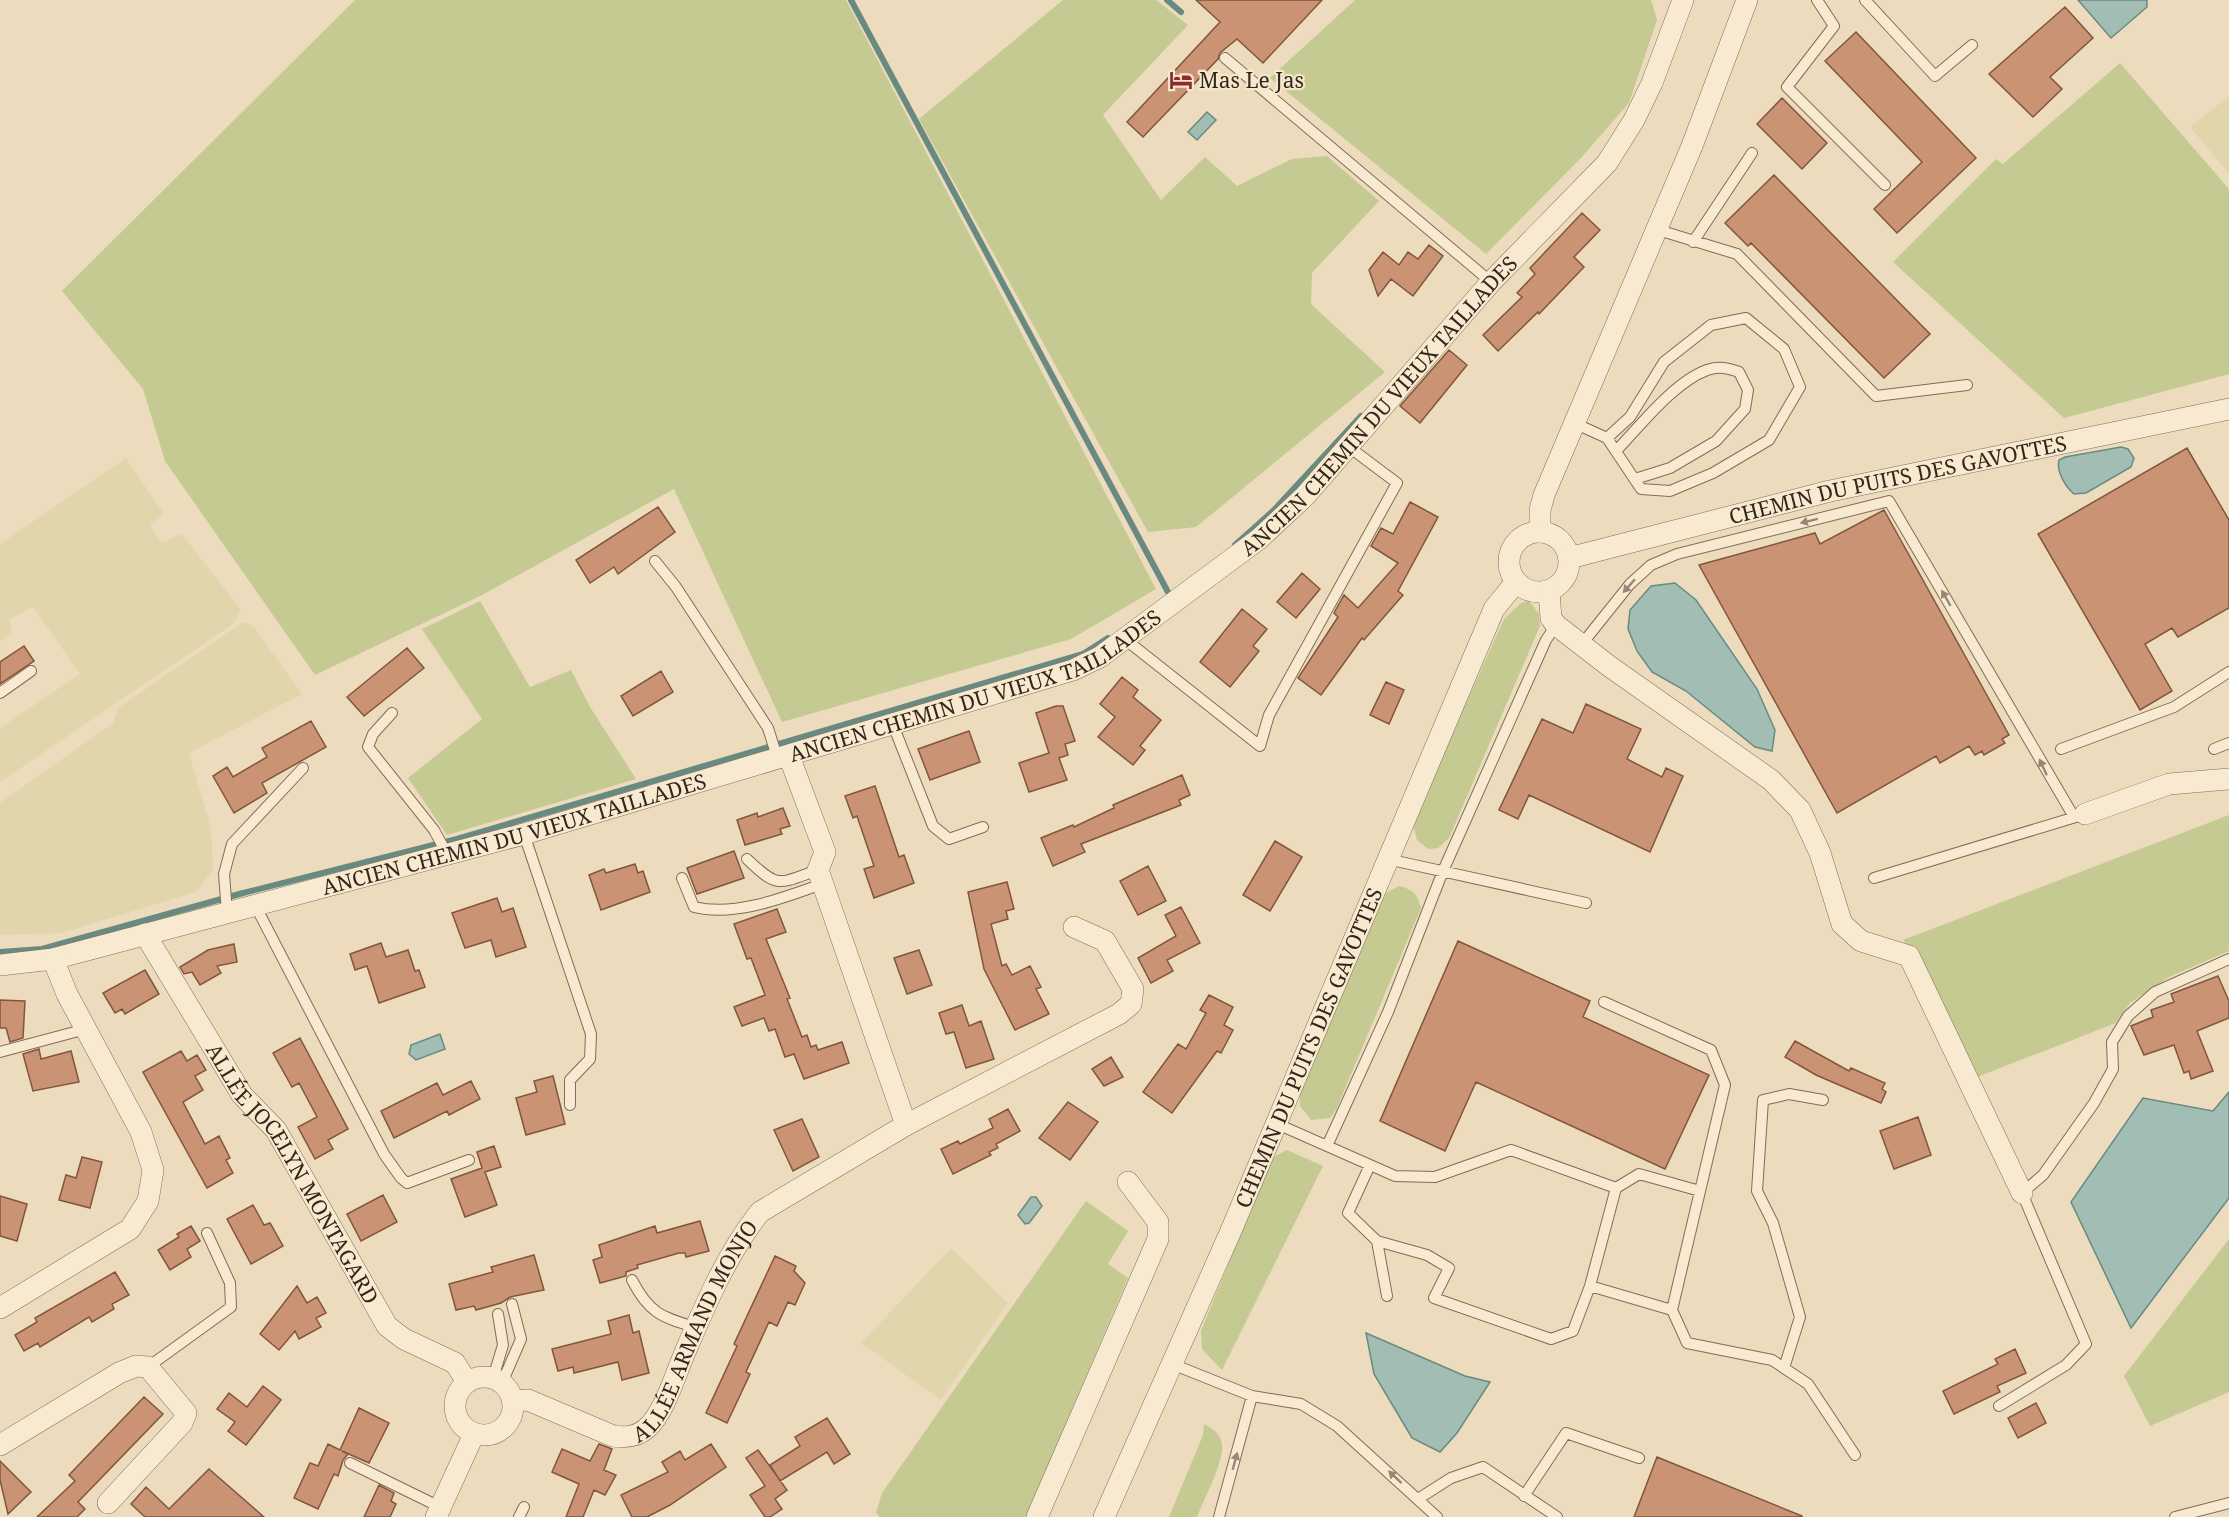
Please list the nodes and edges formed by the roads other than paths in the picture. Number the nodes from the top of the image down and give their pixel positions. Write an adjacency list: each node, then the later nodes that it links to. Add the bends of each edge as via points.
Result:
1 (1683, 0): 11 (street, ANCIEN CHEMIN DU VIEUX TAILLADES, via 1652,83 1607,163)
2 (1747, 0): 9 (street)
3 (1817, 0): 8 (lane, via 1834,26 1787,87)
4 (1865, 0): 5 (lane, via 1935,76)
5 (1972, 45)
6 (1225, 58): 11 (lane)
7 (1752, 153): 10 (lane)
8 (1886, 185)
9 (1655, 229): 10 (lane); 14 (street)
10 (1693, 242): 12 (lane, via 1737,254 1876,396)
11 (1491, 282): 16 (street, ANCIEN CHEMIN DU VIEUX TAILLADES)
12 (1967, 385)
13 (2229, 409): 20 (street, CHEMIN DU PUITS DES GAVOTTES, via 1830,491)
14 (1574, 423): 15 (lane); 19 (street, via 1544,495)
15 (1607, 438): 17 (lane); 18 (lane, via 1630,417 1664,362 1711,325 1746,318 1784,349 1800,387 1769,440 1713,473 1670,491 1641,489)
16 (1349, 447): 25 (street, ANCIEN CHEMIN DU VIEUX TAILLADES, via 1259,539); 25 (lane, via 1397,483 1269,715 1260,746)
17 (1616, 451): 18 (lane); 18 (lane, via 1681,385 1708,369 1726,367 1739,372 1748,390 1745,409 1716,441 1670,468)
18 (1635, 479)
19 (1540, 532): 20 (street, via 1556,538); 22 (street, via 1524,537 1512,549 1509,566)
20 (1569, 558): 23 (street, via 1565,578)
21 (655, 561): 35 (lane, via 676,587)
22 (1516, 582): 23 (street, via 1531,591); 43 (street, CHEMIN DU PUITS DES GAVOTTES, via 1494,609)
23 (1549, 591): 24 (street, via 1551,618)
24 (1556, 625): 26 (street); 44 (lane, via 1546,639)
25 (1126, 640): 31 (street, ANCIEN CHEMIN DU VIEUX TAILLADES, via 1073,670)
26 (1582, 644): 38 (lane, one-way to 26, via 1888,501 1677,554 1651,565 1630,584); 69 (street, via 1771,780 1800,810 1820,853 1842,924 1861,941 1909,956)
27 (31, 671): 29 (lane)
28 (2229, 672): 33 (lane, via 2174,707)
29 (0, 693)
30 (392, 713): 41 (lane, via 373,734 368,747 434,830)
31 (893, 725): 35 (street, ANCIEN CHEMIN DU VIEUX TAILLADES); 39 (lane, via 933,826 949,839)
32 (2229, 743): 34 (lane)
33 (2061, 749)
34 (2214, 749)
35 (784, 758): 40 (street, ANCIEN CHEMIN DU VIEUX TAILLADES); 45 (street, via 825,852)
36 (303, 768): 50 (lane, via 232,844 224,874)
37 (2229, 780): 38 (street, via 2169,784)
38 (2079, 816): 47 (lane)
39 (983, 827)
40 (524, 834): 41 (street, ANCIEN CHEMIN DU VIEUX TAILLADES); 60 (lane, via 591,1034 590,1059 570,1080)
41 (447, 854): 49 (street, ANCIEN CHEMIN DU VIEUX TAILLADES)
42 (747, 859): 45 (lane, via 769,880)
43 (1387, 859): 44 (lane); 61 (street, CHEMIN DU PUITS DES GAVOTTES)
44 (1443, 871): 48 (lane); 63 (lane, via 1388,1012)
45 (820, 877): 46 (lane, via 747,906 711,911 694,907); 62 (street)
46 (682, 878)
47 (1874, 878)
48 (1586, 903)
49 (255, 905): 50 (street, ANCIEN CHEMIN DU VIEUX TAILLADES); 64 (lane, via 379,1144 401,1178 408,1183)
50 (226, 913): 52 (street, ANCIEN CHEMIN DU VIEUX TAILLADES)
51 (1074, 927): 62 (street, ALLÉE ARMAND MONJO, via 1105,941 1133,989 1131,1004 1119,1014)
52 (146, 934): 53 (street, ANCIEN CHEMIN DU VIEUX TAILLADES); 84 (street, ALLÉE JOCELYN MONTAGARD, via 242,1095 276,1130 387,1326 404,1339 456,1363)
53 (53, 959): 55 (street, ANCIEN CHEMIN DU VIEUX TAILLADES); 57 (street)
54 (2229, 959): 69 (lane, via 2155,992 2128,1016 2112,1042 2113,1069 2094,1104 2043,1175)
55 (0, 965)
56 (1604, 1002): 68 (lane, via 1711,1050 1725,1086)
57 (86, 1029): 58 (lane); 76 (street, via 141,1132 153,1170 148,1201 129,1229)
58 (0, 1052)
59 (1823, 1100): 82 (lane, via 1789,1095 1763,1100 1756,1191 1773,1223 1800,1317)
60 (570, 1105)
61 (1274, 1123): 63 (lane); 80 (street, CHEMIN DU PUITS DES GAVOTTES)
62 (906, 1125): 79 (street, ALLÉE ARMAND MONJO, via 760,1212 744,1231)
63 (1327, 1146): 65 (lane)
64 (470, 1160)
65 (1370, 1164): 67 (lane, via 1395,1176 1435,1177 1511,1150); 71 (lane, via 1348,1213)
66 (1128, 1182): 98 (street, via 1158,1222 1158,1239)
67 (1616, 1188): 68 (lane, via 1640,1174); 73 (lane)
68 (1700, 1191): 77 (lane)
69 (2022, 1193): 87 (lane, via 2086,1344 2066,1365)
70 (207, 1233): 81 (lane, via 230,1283 231,1307)
71 (1377, 1241): 73 (lane, via 1427,1255 1449,1269 1434,1298 1551,1339 1573,1331); 74 (lane)
72 (632, 1280): 79 (lane, via 644,1304 672,1320)
73 (1590, 1286): 77 (lane)
74 (1387, 1296)
75 (512, 1304): 83 (lane, via 521,1340)
76 (0, 1308)
77 (1672, 1310): 82 (lane, via 1687,1343 1773,1360)
78 (498, 1314): 83 (lane, via 503,1345)
79 (695, 1327): 86 (street, ALLÉE ARMAND MONJO, via 659,1412 647,1428 628,1438 613,1436 528,1400)
80 (1172, 1364): 85 (lane); 99 (street, CHEMIN DU PUITS DES GAVOTTES)
81 (148, 1367): 89 (street, via 136,1366 119,1373); 95 (street, via 186,1413 182,1423)
82 (1784, 1368): 90 (lane, via 1808,1384)
83 (497, 1381): 84 (street, via 476,1378); 86 (street)
84 (467, 1382): 88 (street, via 456,1400 455,1410 458,1420)
85 (1252, 1396): 94 (lane, one-way to 85, via 1337,1426 1301,1404); 100 (lane, one-way to 85)
86 (513, 1401): 88 (street, via 513,1411 503,1428 484,1436)
87 (1999, 1406)
88 (474, 1434): 97 (street)
89 (0, 1445)
90 (1855, 1455)
91 (1639, 1458): 93 (lane, via 1566,1433)
92 (350, 1463): 97 (lane)
93 (1524, 1496): 94 (lane, via 1483,1467 1451,1478); 102 (lane)
94 (1418, 1499): 101 (lane)
95 (108, 1503)
96 (2229, 1503): 103 (lane)
97 (438, 1512)
98 (1037, 1517)
99 (1104, 1517)
100 (1219, 1517)
101 (1437, 1517)
102 (1557, 1517)
103 (2175, 1517)

